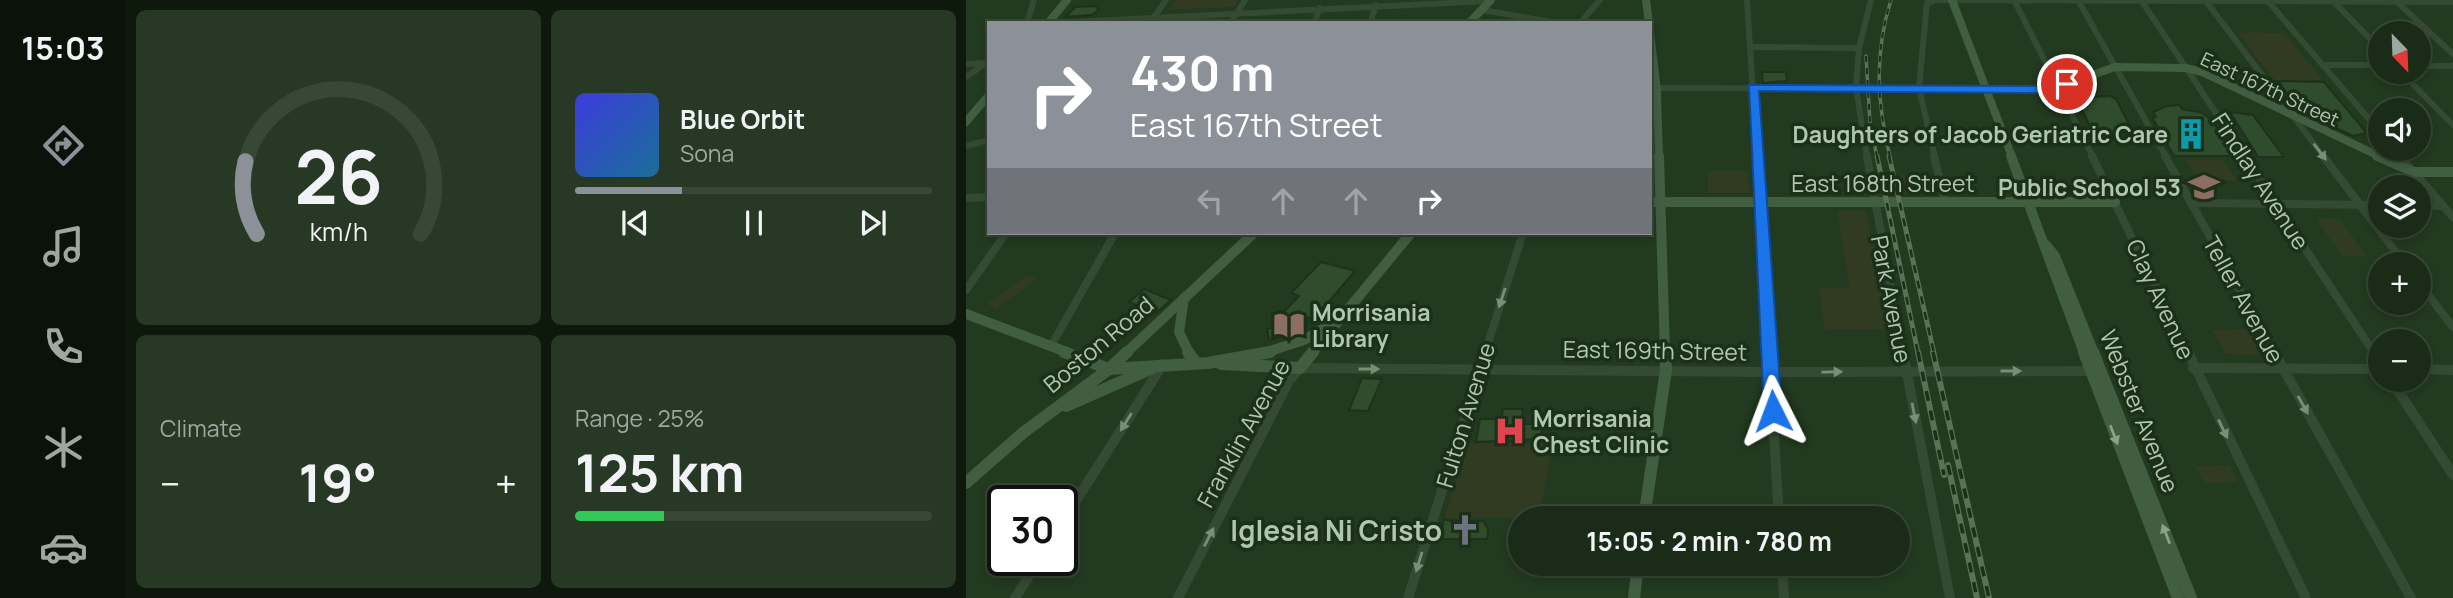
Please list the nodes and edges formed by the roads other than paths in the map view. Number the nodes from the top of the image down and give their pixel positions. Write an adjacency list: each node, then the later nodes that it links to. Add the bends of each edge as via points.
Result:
1 (1034, 0): 26 (street)
2 (1067, 0): 27 (main road)
3 (1166, 0): 25 (street)
4 (1245, 0): 24 (street)
5 (1490, 0): 19 (street); 23 (main road)
6 (1600, 0): 34 (street)
7 (1646, 0): 35 (main road)
8 (1747, 0): 37 (street)
9 (1871, 0): 38 (street, Park Avenue)
10 (1936, 0): 11 (street); 55 (street, via 1927,3)
11 (1952, 0): 12 (street); 57 (main road, Webster Avenue)
12 (2015, 0): 13 (street); 56 (street, Clay Avenue)
13 (2078, 0): 14 (street); 48 (street, Teller Avenue)
14 (2141, 0): 15 (street); 49 (street, Findlay Avenue)
15 (2205, 0): 16 (street); 59 (street)
16 (2267, 0): 17 (street); 44 (street)
17 (2333, 1): 18 (street); 36 (street)
18 (2396, 1): 20 (street); 39 (street)
19 (1434, 2): 21 (street)
20 (2453, 2)
21 (1376, 5): 22 (street); 31 (street)
22 (1320, 8): 24 (street); 30 (street)
23 (1482, 10): 32 (main road); 33 (street)
24 (1237, 13): 25 (street); 29 (street)
25 (1152, 20): 28 (street)
26 (1028, 21)
27 (1051, 21)
28 (1118, 21)
29 (1232, 21)
30 (1315, 21)
31 (1371, 21)
32 (1471, 21)
33 (1546, 21)
34 (1582, 21)
35 (1649, 21)
36 (2368, 37)
37 (1751, 47): 38 (street); 53 (street)
38 (1859, 47): 54 (street, Park Avenue)
39 (2453, 54)
40 (1652, 60): 52 (main road)
41 (987, 62): 43 (street)
42 (987, 63): 50 (street)
43 (966, 64)
44 (2323, 65): 45 (street); 60 (street)
45 (2368, 65)
46 (2431, 66): 47 (street)
47 (2453, 66)
48 (2115, 67): 49 (main road, East 167th Street); 56 (main road, East 167th Street); 77 (street, Teller Avenue)
49 (2186, 68): 59 (main road, East 167th Street); 78 (street, Findlay Avenue)
50 (966, 78)
51 (2414, 84): 62 (street)
52 (1654, 88): 53 (street, East 167th Street); 71 (main road)
53 (1753, 88): 54 (street, East 167th Street); 72 (street)
54 (1860, 88): 55 (street, East 167th Street); 73 (street, Park Avenue)
55 (1919, 88): 57 (street, East 167th Street); 74 (street)
56 (2058, 88): 57 (main road, East 167th Street); 76 (street, Clay Avenue)
57 (1985, 89): 75 (main road, Webster Avenue)
58 (987, 97): 61 (main road)
59 (2293, 116): 66 (main road, East 167th Street); 79 (street, one-way to 79)
60 (2368, 118)
61 (966, 122)
62 (2453, 125)
63 (987, 141): 64 (street)
64 (966, 146)
65 (2404, 161): 66 (street)
66 (2414, 172): 67 (main road, East 167th Street); 82 (street)
67 (2453, 172)
68 (987, 197): 69 (street)
69 (966, 198)
70 (1652, 202): 71 (main road, East 168th Street)
71 (1662, 202): 72 (main road, East 168th Street); 107 (main road)
72 (1759, 202): 73 (main road, East 168th Street); 111 (street)
73 (1877, 202): 74 (main road, East 168th Street); 109 (street, Park Avenue)
74 (1945, 202): 75 (main road, East 168th Street)
75 (2029, 202): 76 (main road, East 168th Street); 110 (main road, Webster Avenue)
76 (2115, 202): 103 (street, Clay Avenue)
77 (2191, 203): 78 (street); 100 (street, Teller Avenue)
78 (2275, 203): 79 (street); 96 (street, Findlay Avenue)
79 (2360, 205): 80 (street); 89 (street)
80 (2368, 205)
81 (2431, 205): 82 (street)
82 (2443, 205): 83 (street)
83 (2453, 217)
84 (1005, 235): 90 (street)
85 (1114, 235): 97 (street)
86 (1252, 235): 91 (main road, Boston Road)
87 (1409, 235): 94 (main road, Franklin Avenue)
88 (1522, 235): 102 (street, Fulton Avenue, one-way to 102)
89 (2396, 252)
90 (966, 290)
91 (1184, 298): 98 (main road, via 1177,332 1184,349); 104 (main road, Boston Road)
92 (2431, 299): 95 (street)
93 (966, 314): 97 (main road, East 169th Street)
94 (1339, 319): 98 (main road, East 169th Street, via 1290,346); 101 (main road, Franklin Avenue)
95 (2453, 327)
96 (2368, 345)
97 (1051, 346): 104 (main road, East 169th Street)
98 (1202, 363): 99 (main road, East 169th Street); 101 (main road, East 169th Street)
99 (1163, 365): 104 (main road, East 169th Street); 113 (main road, via 1100,389); 116 (street, one-way to 116)
100 (2282, 367): 103 (street); 105 (street); 131 (street, Teller Avenue, one-way to 131)
101 (1300, 368): 102 (street, East 169th Street, one-way to 102); 123 (street, Franklin Avenue, one-way to 101, via 1289,381)
102 (1479, 368): 107 (street, East 169th Street); 124 (street, Fulton Avenue, one-way to 124)
103 (2193, 368): 130 (street, Clay Avenue, one-way to 130)
104 (1109, 369): 113 (main road, Boston Road)
105 (2368, 369)
106 (2431, 369): 108 (street)
107 (1666, 370): 111 (street, East 169th Street); 117 (main road)
108 (2453, 370)
109 (1906, 371): 110 (street, East 169th Street, one-way to 110); 111 (street, East 169th Street, one-way to 109); 127 (street, Park Avenue, one-way to 127)
110 (2095, 371): 128 (main road, Webster Avenue, one-way to 128); 129 (main road, Webster Avenue, one-way to 110)
111 (1770, 373): 118 (street)
112 (2399, 392): 114 (street)
113 (1041, 419): 115 (main road, Boston Road)
114 (2453, 475)
115 (966, 483)
116 (1078, 498)
117 (1646, 506)
118 (1778, 506)
119 (1028, 576): 122 (street)
120 (1637, 576): 125 (main road)
121 (1783, 576): 126 (street)
122 (1014, 598)
123 (1178, 598)
124 (1408, 598)
125 (1634, 598)
126 (1784, 598)
127 (1950, 598)
128 (2178, 598)
129 (2191, 598)
130 (2306, 598)
131 (2411, 598)

